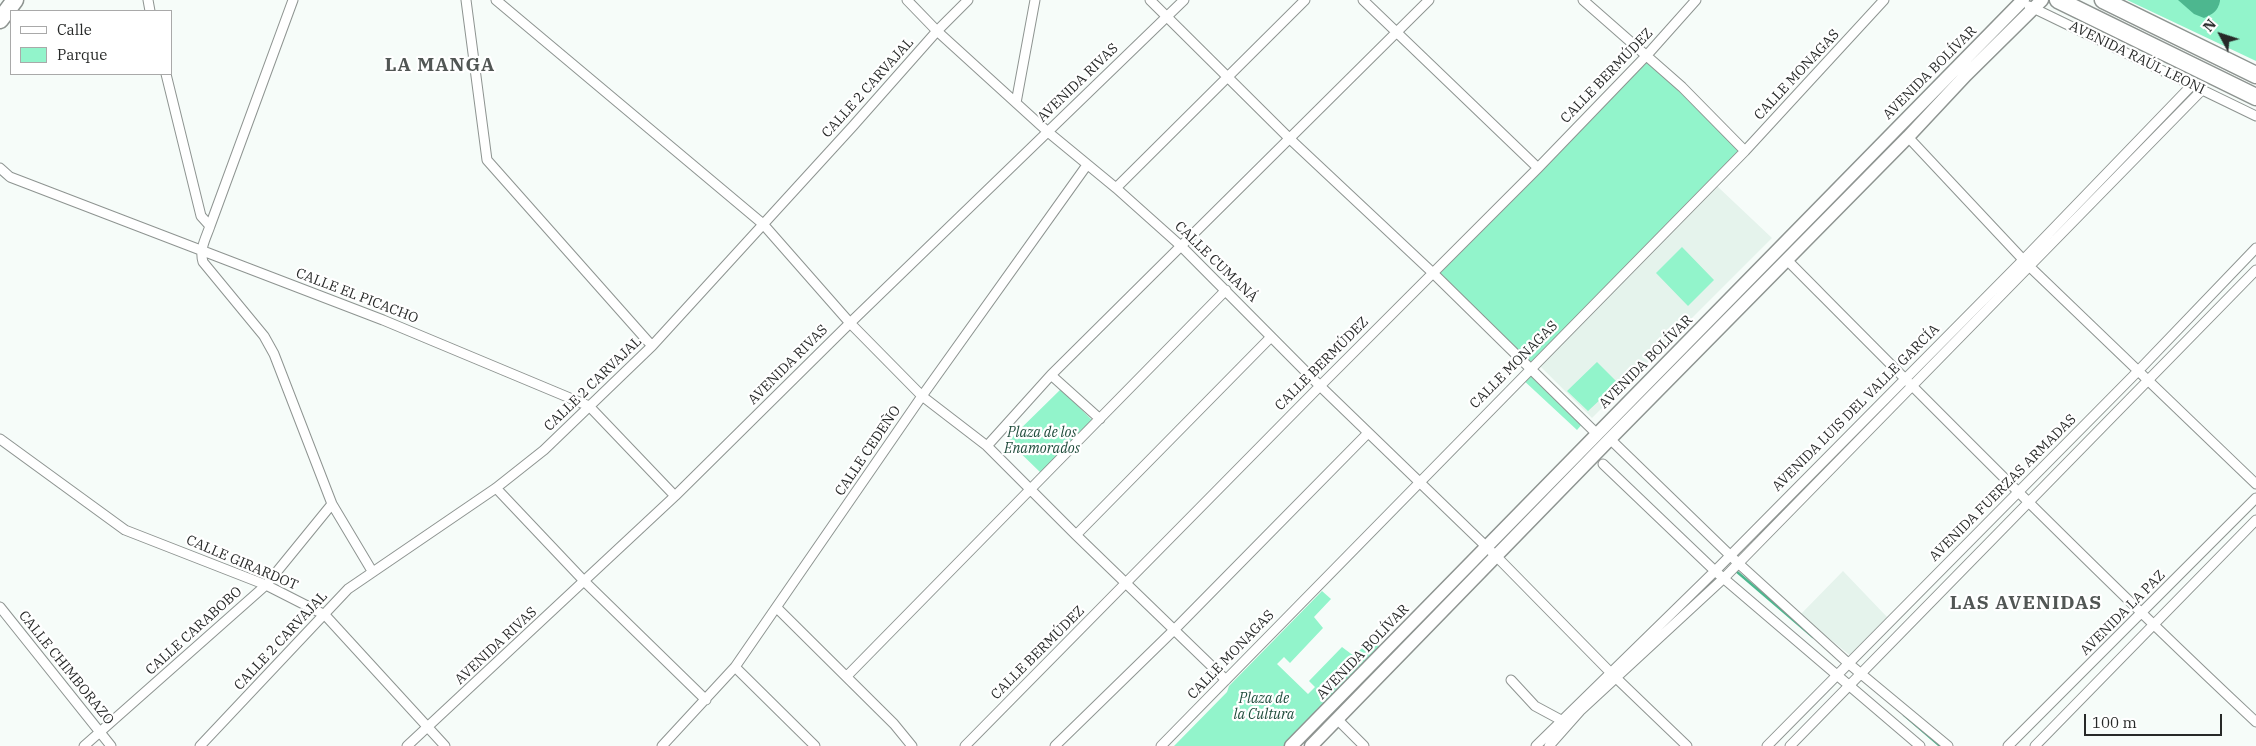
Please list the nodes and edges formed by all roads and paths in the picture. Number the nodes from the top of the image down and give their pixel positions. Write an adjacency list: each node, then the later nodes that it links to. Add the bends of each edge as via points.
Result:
1 (15, 0): 21 (highway)
2 (293, 0): 42 (street)
3 (466, 0): 53 (street, via 487,160)
4 (496, 0): 41 (street)
5 (907, 0): 22 (street, CALLE CUMANÁ)
6 (968, 0): 22 (street, CALLE 2 CARVAJAL)
7 (1035, 0): 31 (street)
8 (1150, 0): 20 (street)
9 (1184, 0): 20 (street, AVENIDA RIVAS)
10 (1305, 0): 27 (street)
11 (1363, 0): 23 (street)
12 (1429, 0): 23 (street)
13 (1583, 0): 24 (street)
14 (1696, 0): 24 (street, CALLE BERMÚDEZ)
15 (1884, 0): 36 (street, CALLE MONAGAS)
16 (2058, 0): 30 (highway, AVENIDA RAÚL LEONI)
17 (2103, 0): 26 (highway)
18 (2021, 1): 19 (street, AVENIDA RAÚL LEONI); 65 (street, AVENIDA BOLÍVAR)
19 (2038, 4): 28 (street, AVENIDA RAÚL LEONI); 34 (street, AVENIDA BOLÍVAR)
20 (1166, 16): 27 (street); 33 (street, AVENIDA RIVAS)
21 (0, 20)
22 (937, 31): 31 (street, CALLE CUMANÁ); 41 (street, CALLE 2 CARVAJAL)
23 (1397, 32): 35 (street); 39 (street)
24 (1648, 55): 36 (street); 39 (street, CALLE BERMÚDEZ)
25 (166, 75): 42 (street, via 201,216)
26 (2256, 75)
27 (1228, 78): 35 (street); 40 (street)
28 (2192, 85): 29 (street, AVENIDA RAÚL LEONI); 47 (street, AVENIDA LUIS DEL VALLE GARCÍA)
29 (2202, 90): 32 (street, AVENIDA RAÚL LEONI); 47 (street, AVENIDA LUIS DEL VALLE GARCÍA)
30 (2256, 97)
31 (1016, 103): 33 (street, CALLE CUMANÁ)
32 (2256, 116)
33 (1048, 132): 37 (street, CALLE CUMANÁ); 51 (street, AVENIDA RIVAS)
34 (1908, 137): 46 (street, AVENIDA BOLÍVAR); 47 (street)
35 (1290, 139): 43 (street); 49 (street)
36 (1745, 150): 54 (street, CALLE MONAGAS)
37 (1088, 165): 40 (street, CALLE CUMANÁ); 61 (street, CALLE CEDEÑO)
38 (0, 168): 45 (street, CALLE EL PICACHO, via 10,177)
39 (1538, 168): 49 (street, CALLE BERMÚDEZ)
40 (1116, 188): 43 (street, CALLE CUMANÁ)
41 (763, 224): 51 (street); 53 (street, CALLE 2 CARVAJAL)
42 (210, 226): 45 (street)
43 (1182, 247): 50 (street, CALLE CUMANÁ); 56 (street)
44 (2256, 248): 55 (street, AVENIDA FUERZAS ARMADAS)
45 (201, 251): 62 (street, CALLE EL PICACHO, via 383,320); 78 (street, via 203,262 264,336 274,354)
46 (1787, 260): 57 (street); 66 (street, AVENIDA BOLÍVAR)
47 (2027, 263): 55 (street); 57 (street, AVENIDA LUIS DEL VALLE GARCÍA); 60 (street, AVENIDA LUIS DEL VALLE GARCÍA)
48 (2256, 270): 58 (street, AVENIDA FUERZAS ARMADAS)
49 (1434, 274): 54 (street); 59 (street, CALLE BERMÚDEZ)
50 (1226, 290): 52 (street, CALLE CUMANÁ); 63 (street)
51 (850, 323): 61 (street); 75 (street, AVENIDA RIVAS)
52 (1271, 337): 59 (street, CALLE CUMANÁ); 80 (street)
53 (652, 346): 62 (street, CALLE 2 CARVAJAL)
54 (1529, 370): 65 (street); 70 (street, CALLE MONAGAS)
55 (2139, 370): 58 (street); 74 (street, AVENIDA FUERZAS ARMADAS)
56 (1051, 374): 63 (street); 68 (street)
57 (1904, 378): 60 (street); 82 (street, AVENIDA LUIS DEL VALLE GARCÍA)
58 (2149, 381): 71 (street); 77 (street, AVENIDA FUERZAS ARMADAS)
59 (1320, 386): 64 (street, CALLE CUMANÁ); 88 (street, CALLE BERMÚDEZ)
60 (1912, 386): 74 (street); 83 (street, AVENIDA LUIS DEL VALLE GARCÍA)
61 (922, 396): 68 (street); 91 (street, CALLE CEDEÑO)
62 (589, 406): 72 (street, CALLE 2 CARVAJAL, via 544,450); 75 (street, CALLE EL PICACHO)
63 (1100, 419): 73 (street)
64 (1368, 433): 70 (street, CALLE CUMANÁ); 95 (street)
65 (1596, 434): 81 (street, AVENIDA BOLÍVAR)
66 (1610, 438): 81 (street, AVENIDA BOLÍVAR); 82 (street)
67 (0, 439): 89 (street, CALLE GIRARDOT, via 124,530)
68 (988, 446): 73 (street)
69 (1603, 464): 85 (street)
70 (1419, 482): 81 (street, CALLE CUMANÁ); 102 (street, CALLE MONAGAS)
71 (2256, 484)
72 (496, 488): 84 (street, CALLE 2 CARVAJAL); 87 (street)
73 (1032, 489): 80 (street); 100 (street)
74 (2018, 493): 77 (street); 96 (street, AVENIDA FUERZAS ARMADAS)
75 (675, 496): 87 (street, AVENIDA RIVAS)
76 (2256, 498): 92 (street, AVENIDA LA PAZ)
77 (2028, 502): 92 (street); 98 (street, AVENIDA FUERZAS ARMADAS)
78 (332, 504): 84 (street); 89 (street, CALLE CARABOBO)
79 (2256, 520): 94 (street)
80 (1076, 535): 88 (street)
81 (1491, 551): 101 (street, CALLE CUMANÁ); 106 (street, AVENIDA BOLÍVAR); 122 (street, AVENIDA BOLÍVAR)
82 (1730, 555): 83 (street); 85 (street, AVENIDA LUIS DEL VALLE GARCÍA)
83 (1738, 563): 86 (street, AVENIDA LUIS DEL VALLE GARCÍA); 96 (street)
84 (372, 571): 93 (street, CALLE 2 CARVAJAL, via 348,589)
85 (1715, 571): 86 (street); 101 (street, AVENIDA LUIS DEL VALLE GARCÍA)
86 (1724, 578): 99 (street); 101 (street, AVENIDA LUIS DEL VALLE GARCÍA)
87 (585, 582): 105 (street); 109 (street, AVENIDA RIVAS)
88 (1127, 583): 95 (street); 119 (street, CALLE BERMÚDEZ)
89 (266, 585): 93 (street, CALLE GIRARDOT); 110 (street, CALLE CARABOBO)
90 (0, 607): 110 (street, CALLE CHIMBORAZO)
91 (777, 608): 97 (street, CALLE CEDEÑO); 100 (street)
92 (2142, 614): 94 (street); 132 (street, AVENIDA LA PAZ)
93 (325, 615): 109 (street, CALLE GIRARDOT); 113 (street, CALLE 2 CARVAJAL)
94 (2154, 626): 108 (street); 133 (street)
95 (1175, 629): 102 (street); 120 (street)
96 (1848, 664): 98 (street); 99 (street, AVENIDA FUERZAS ARMADAS)
97 (735, 667): 105 (street, CALLE CEDEÑO); 117 (street)
98 (1859, 674): 104 (street, AVENIDA FUERZAS ARMADAS); 131 (street)
99 (1836, 675): 104 (street); 128 (street, AVENIDA FUERZAS ARMADAS)
100 (846, 676): 118 (street)
101 (1614, 676): 107 (street, AVENIDA LUIS DEL VALLE GARCÍA); 126 (street, AVENIDA LUIS DEL VALLE GARCÍA); 127 (street, CALLE CUMANÁ)
102 (1226, 680): 121 (street, CALLE MONAGAS)
103 (1511, 680): 107 (street, via 1535,706)
104 (1848, 686): 129 (street, AVENIDA FUERZAS ARMADAS); 130 (street)
105 (706, 700): 116 (street, CALLE CEDEÑO)
106 (1338, 719): 123 (street, AVENIDA BOLÍVAR); 124 (street)
107 (1561, 720): 125 (street, AVENIDA LUIS DEL VALLE GARCÍA)
108 (2256, 722)
109 (429, 727): 114 (street, AVENIDA RIVAS); 115 (street, CALLE GIRARDOT)
110 (100, 732): 111 (street, CALLE CARABOBO); 112 (street, CALLE CHIMBORAZO)
111 (84, 746)
112 (111, 746)
113 (200, 746)
114 (407, 746)
115 (445, 746)
116 (662, 746)
117 (815, 746)
118 (912, 746)
119 (966, 746)
120 (1055, 746)
121 (1161, 746)
122 (1291, 746)
123 (1311, 746)
124 (1364, 746)
125 (1536, 746)
126 (1549, 746)
127 (1686, 746)
128 (1767, 746)
129 (1790, 746)
130 (1920, 746)
131 (1948, 746)
132 (2008, 746)
133 (2035, 746)

